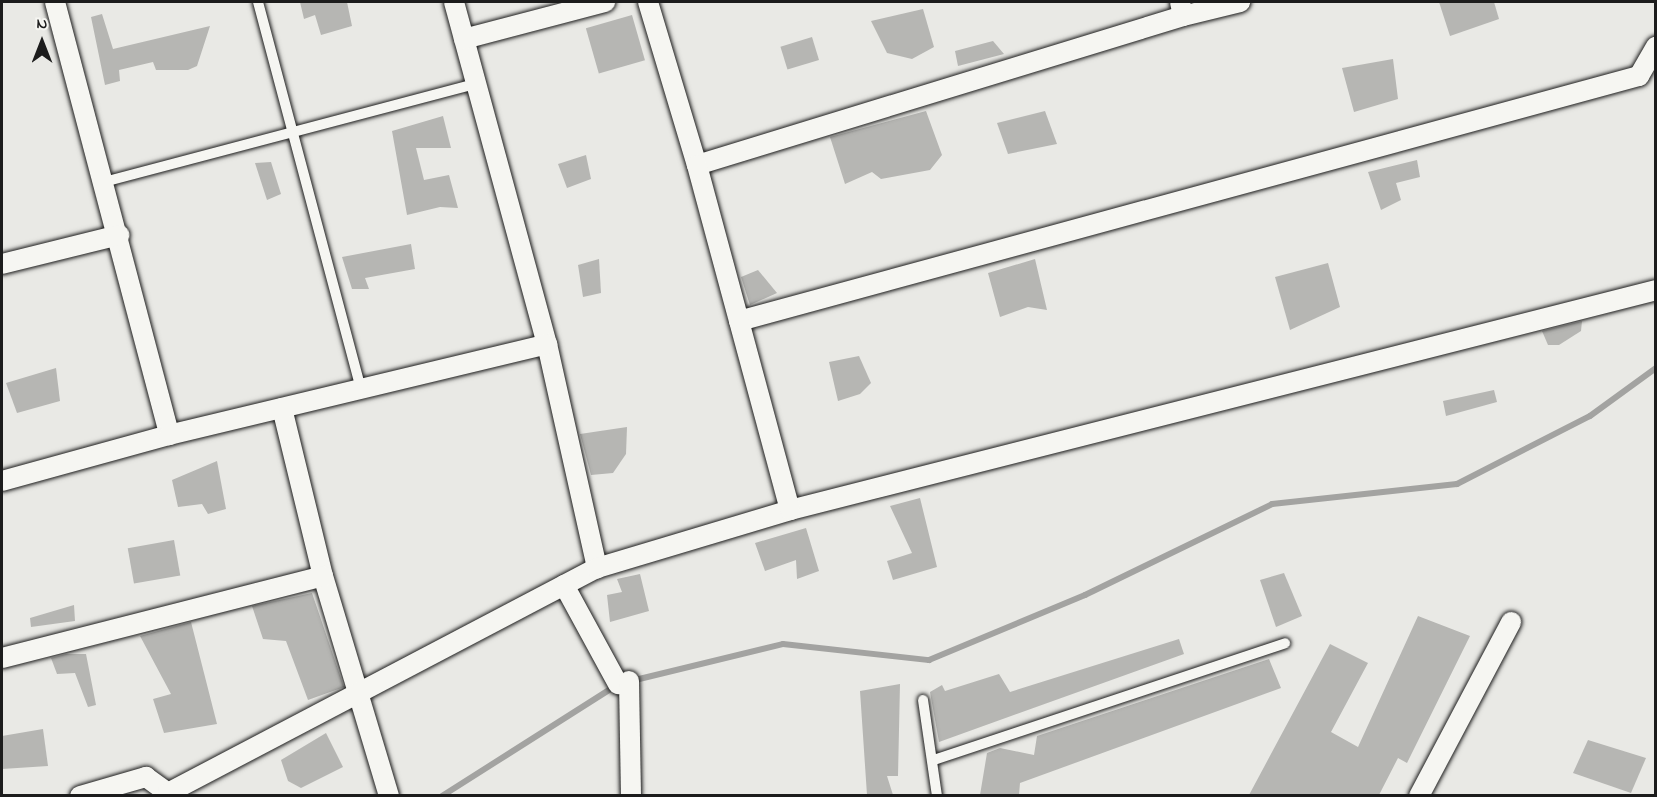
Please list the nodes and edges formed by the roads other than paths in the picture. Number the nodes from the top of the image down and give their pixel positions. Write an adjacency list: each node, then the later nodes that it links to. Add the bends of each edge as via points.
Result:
1 (55, 2): 13 (street)
2 (258, 2): 11 (lane)
3 (454, 2): 8 (street)
4 (604, 2): 8 (street)
5 (648, 2): 12 (street)
6 (1240, 2): 7 (street)
7 (1181, 9): 12 (street)
8 (464, 39): 10 (street)
9 (1656, 46): 17 (street, via 1639,76)
10 (476, 84): 11 (lane); 18 (street)
11 (293, 133): 13 (lane); 19 (lane)
12 (697, 165): 17 (street)
13 (104, 182): 14 (street)
14 (118, 236): 15 (street); 21 (street)
15 (2, 264)
16 (1656, 291): 23 (street)
17 (739, 321): 23 (street)
18 (547, 344): 19 (street); 24 (street)
19 (361, 389): 20 (street)
20 (282, 408): 21 (street); 25 (street)
21 (170, 435): 22 (street)
22 (2, 481)
23 (790, 510): 24 (street)
24 (597, 568): 26 (street)
25 (323, 576): 29 (street); 30 (street)
26 (564, 585): 30 (street); 35 (street, via 623,683)
27 (1511, 622): 37 (street)
28 (1285, 643): 32 (lane)
29 (2, 658)
30 (360, 692): 33 (street, via 168,793 146,777); 34 (street)
31 (923, 700): 32 (lane)
32 (934, 760): 36 (lane)
33 (80, 795)
34 (389, 795)
35 (631, 795)
36 (937, 795)
37 (1419, 795)

